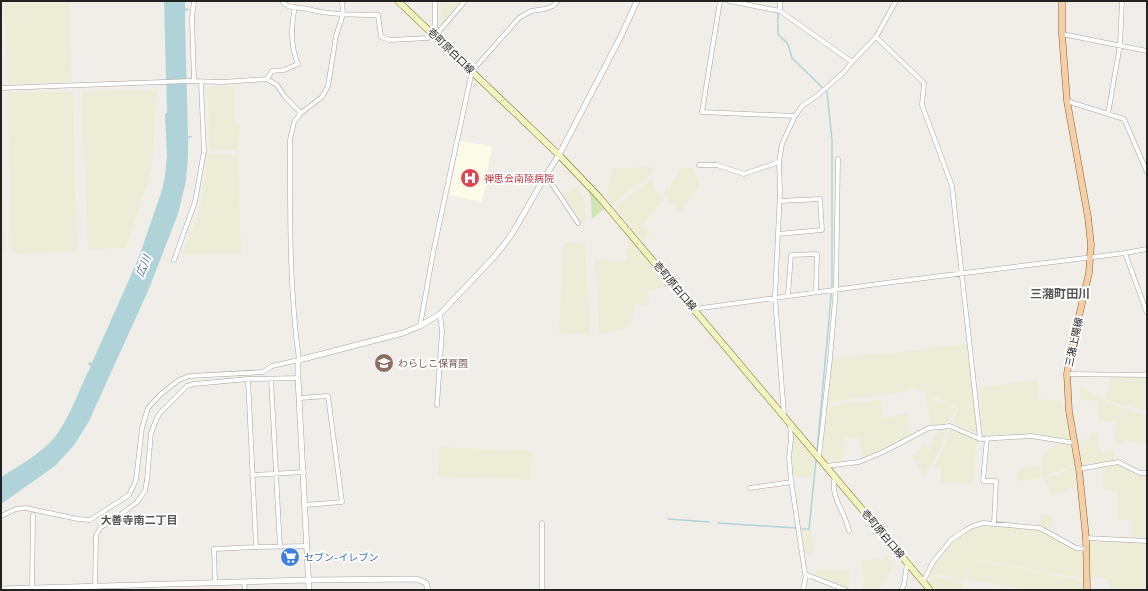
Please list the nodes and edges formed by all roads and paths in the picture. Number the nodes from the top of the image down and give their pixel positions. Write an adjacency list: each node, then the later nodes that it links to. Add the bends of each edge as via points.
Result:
1 (194, 1): 26 (street)
2 (282, 1): 15 (street, via 290,7)
3 (342, 1): 17 (street)
4 (398, 1): 19 (main road, 壱町原白口線)
5 (435, 1): 19 (street)
6 (465, 1): 19 (street)
7 (558, 1): 24 (street, via 549,8 531,11 519,18)
8 (637, 1): 33 (street)
9 (720, 1): 32 (street, via 702,112)
10 (729, 1): 16 (street)
11 (780, 1): 16 (street)
12 (895, 1): 20 (street)
13 (1062, 1): 18 (main road, 三潴上陽線)
14 (1122, 1): 21 (street)
15 (295, 7): 17 (street); 25 (street, via 292,36 293,54 298,64 272,72)
16 (780, 11): 23 (street)
17 (343, 14): 19 (street, via 378,15 381,37 390,40 428,38); 30 (street, via 336,36 328,86 322,97)
18 (1062, 34): 21 (street); 29 (main road, 三潴上陽線)
19 (434, 35): 24 (main road, 壱町原白口線)
20 (876, 37): 23 (street); 46 (street, via 924,83 922,105 952,186)
21 (1120, 45): 22 (street); 31 (street)
22 (1147, 51)
23 (852, 62): 32 (street, via 824,90 802,106)
24 (472, 71): 33 (main road, 壱町原白口線); 54 (street)
25 (267, 79): 27 (street); 30 (street, via 277,85)
26 (192, 81): 27 (street); 28 (street)
27 (201, 82): 45 (street, via 204,151 195,202)
28 (1, 88)
29 (1067, 101): 31 (street); 44 (main road, 三潴上陽線, via 1088,217)
30 (301, 113): 55 (street, via 294,122 290,140 290,257 294,322)
31 (1108, 114): 37 (street, via 1124,119)
32 (795, 116): 35 (street, via 782,144)
33 (559, 155): 38 (street); 51 (main road, 壱町原白口線, via 600,198)
34 (838, 159): 47 (street)
35 (779, 162): 36 (street, via 744,174 717,165); 39 (street)
36 (699, 165)
37 (1147, 172)
38 (546, 175): 40 (street); 53 (street, via 512,234 495,256)
39 (780, 201): 41 (street); 41 (street, via 820,199 822,230)
40 (578, 223)
41 (778, 234): 50 (street)
42 (1147, 249): 43 (street)
43 (1125, 253): 44 (street); 52 (street)
44 (1091, 256): 46 (street); 57 (main road, 三潴上陽線)
45 (174, 260)
46 (962, 273): 47 (street); 66 (street)
47 (836, 289): 48 (street); 68 (street)
48 (816, 292): 49 (street); 49 (street, via 817,254 791,255)
49 (788, 295): 50 (street)
50 (775, 297): 51 (street); 63 (street)
51 (694, 309): 63 (main road, 壱町原白口線)
52 (1147, 313)
53 (440, 314): 54 (street); 62 (street, via 442,331)
54 (420, 326): 55 (street, via 403,333)
55 (300, 360): 59 (street); 80 (street, via 272,366 263,372 190,376 179,380 148,408 142,428 136,480 129,495 90,520 26,508 6,512)
56 (1147, 373): 57 (street)
57 (1067, 374): 67 (main road, 三潴上陽線, via 1069,411)
58 (270, 378): 59 (street); 60 (street); 73 (street)
59 (298, 378): 61 (street)
60 (248, 379): 74 (street); 97 (street, via 187,386 160,413 151,433 145,491 137,502 115,520 101,527 96,535)
61 (300, 398): 71 (street); 78 (street, via 328,396 342,502)
62 (436, 405)
63 (784, 416): 64 (main road, 壱町原白口線)
64 (790, 423): 68 (main road, 壱町原白口線); 76 (street, via 789,456)
65 (987, 438): 66 (street); 67 (street, via 1031,436); 82 (street, via 983,481 996,481)
66 (980, 439): 69 (street, via 950,426 929,428 858,462)
67 (1075, 443): 70 (main road, 三潴上陽線)
68 (819, 457): 69 (main road, 壱町原白口線)
69 (826, 466): 75 (main road, 壱町原白口線)
70 (1079, 469): 72 (street, via 1118,462 1140,473); 84 (main road, 三潴上陽線)
71 (304, 472): 73 (street); 78 (street)
72 (1147, 473)
73 (276, 474): 74 (street); 88 (street)
74 (252, 475): 87 (street)
75 (835, 477): 83 (street, via 833,484); 90 (main road, 壱町原白口線)
76 (792, 482): 77 (street); 91 (street)
77 (750, 488)
78 (305, 505): 86 (street)
79 (33, 515): 99 (street)
80 (1, 516)
81 (542, 523): 103 (street)
82 (994, 524): 89 (street, via 1040,528 1076,548); 94 (street, via 983,523 973,526 951,540 933,562)
83 (849, 531)
84 (1086, 538): 85 (street); 89 (main road, 三潴上陽線)
85 (1147, 540)
86 (307, 546): 88 (street); 92 (street)
87 (256, 547): 88 (street); 95 (street, via 214,549)
88 (280, 547)
89 (1087, 549): 108 (main road, 三潴上陽線)
90 (907, 563): 94 (main road, 壱町原白口線); 106 (street)
91 (806, 575): 104 (street); 105 (street)
92 (309, 580): 93 (street); 101 (street); 102 (street, via 417,579 426,583)
93 (244, 582): 95 (street); 100 (street)
94 (923, 582): 107 (main road, 壱町原白口線)
95 (215, 583): 96 (street)
96 (157, 587): 97 (street)
97 (95, 588): 99 (street)
98 (1, 589): 99 (street)
99 (32, 589)
100 (245, 590)
101 (309, 590)
102 (428, 590)
103 (542, 590)
104 (803, 590)
105 (846, 590)
106 (901, 590)
107 (930, 590)
108 (1086, 590)

